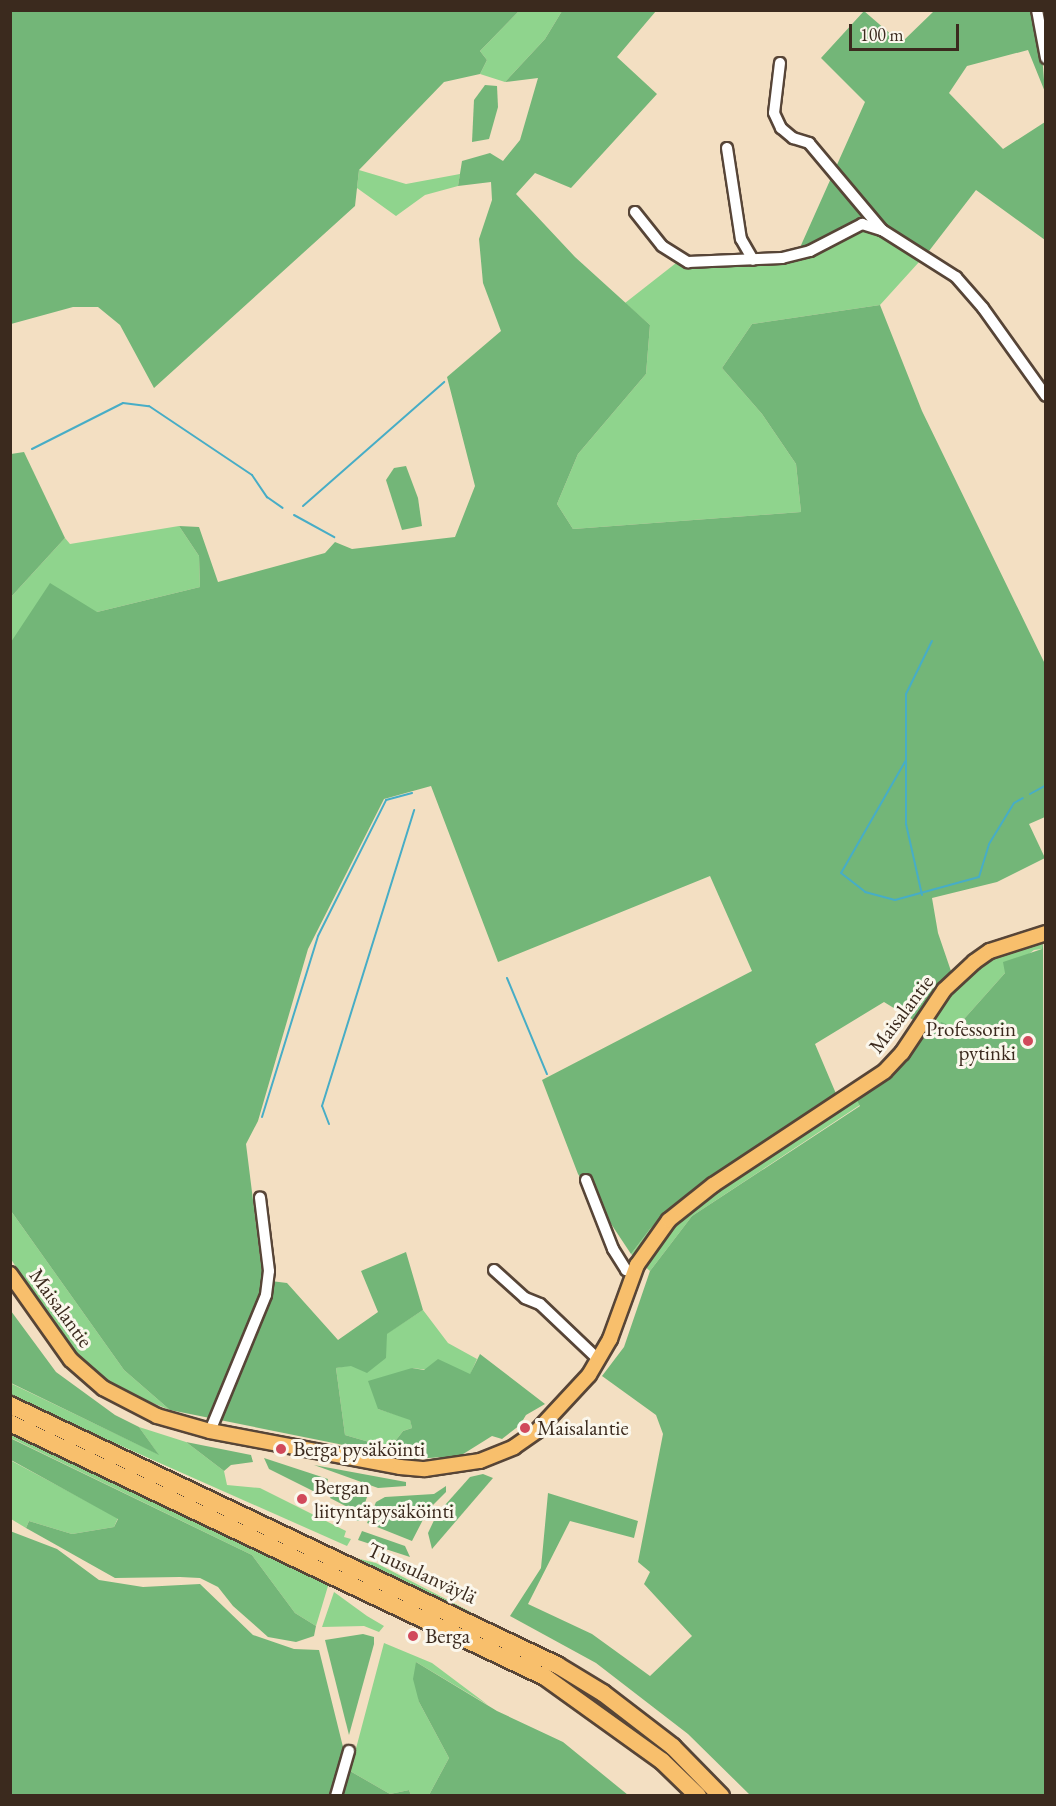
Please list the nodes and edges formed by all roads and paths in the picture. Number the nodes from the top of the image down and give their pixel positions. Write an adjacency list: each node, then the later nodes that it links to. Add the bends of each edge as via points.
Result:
1 (1037, 10): 2 (street)
2 (1046, 58)
3 (780, 63): 6 (street, via 774,113 781,128 793,138 809,143)
4 (727, 148): 7 (street, via 741,238)
5 (635, 212): 7 (street, via 662,246 688,262)
6 (882, 230): 7 (street, via 862,224 810,251); 8 (street, via 956,277)
7 (753, 260)
8 (1046, 396)
9 (1046, 933): 13 (main road, Maisalantie, via 990,951 974,962 945,990 885,1071 686,1205 655,1236)
10 (586, 1180): 13 (street, via 613,1249 626,1270)
11 (260, 1197): 18 (street, via 269,1271 266,1295)
12 (494, 1270): 15 (street, via 525,1298 540,1304)
13 (633, 1272): 15 (main road, Maisalantie)
14 (10, 1274): 18 (main road, Maisalantie, via 54,1341 88,1376 139,1408)
15 (599, 1359): 18 (main road, Maisalantie, via 570,1398 537,1431 502,1453 455,1466 400,1467)
16 (12, 1405): 22 (highway, Tuusulanväylä, via 557,1665 603,1693 673,1747)
17 (10, 1423): 21 (highway, Tuusulanväylä, via 545,1677 662,1761)
18 (210, 1431)
19 (349, 1751): 20 (street)
20 (336, 1796)
21 (698, 1796)
22 (721, 1796)

